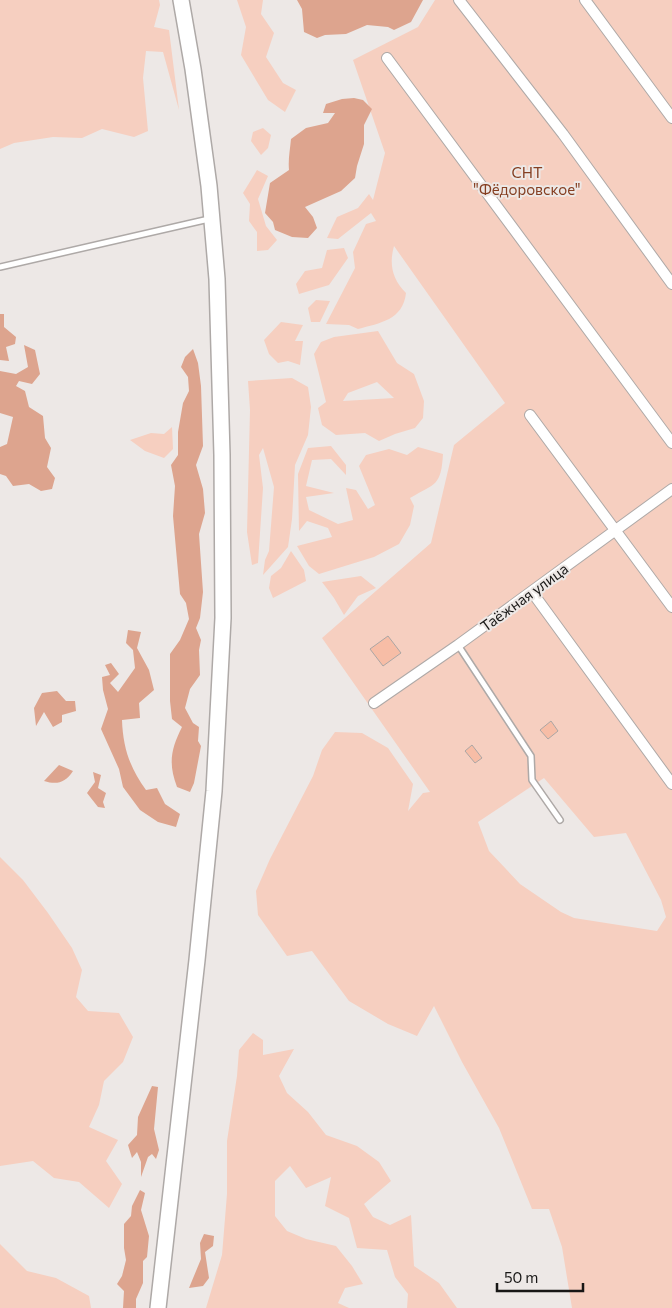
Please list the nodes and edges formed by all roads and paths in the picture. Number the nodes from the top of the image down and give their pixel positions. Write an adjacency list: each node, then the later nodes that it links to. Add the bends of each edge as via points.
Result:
1 (181, 0): 6 (main road, via 210,186)
2 (459, 0): 8 (street, via 563,134)
3 (585, 0): 5 (street)
4 (387, 58): 10 (street)
5 (672, 118)
6 (212, 218): 7 (lane); 19 (main road, via 222,455 223,618 213,800)
7 (0, 267)
8 (672, 284)
9 (530, 415): 12 (street)
10 (672, 443)
11 (672, 489): 12 (street, Таёжная улица)
12 (615, 530): 13 (street, Таёжная улица); 14 (street)
13 (532, 592): 15 (street, Таёжная улица); 17 (street)
14 (672, 607)
15 (458, 645): 16 (street, Таёжная улица); 18 (lane, via 531,756 532,780)
16 (374, 703)
17 (672, 784)
18 (560, 820)
19 (158, 1308)

